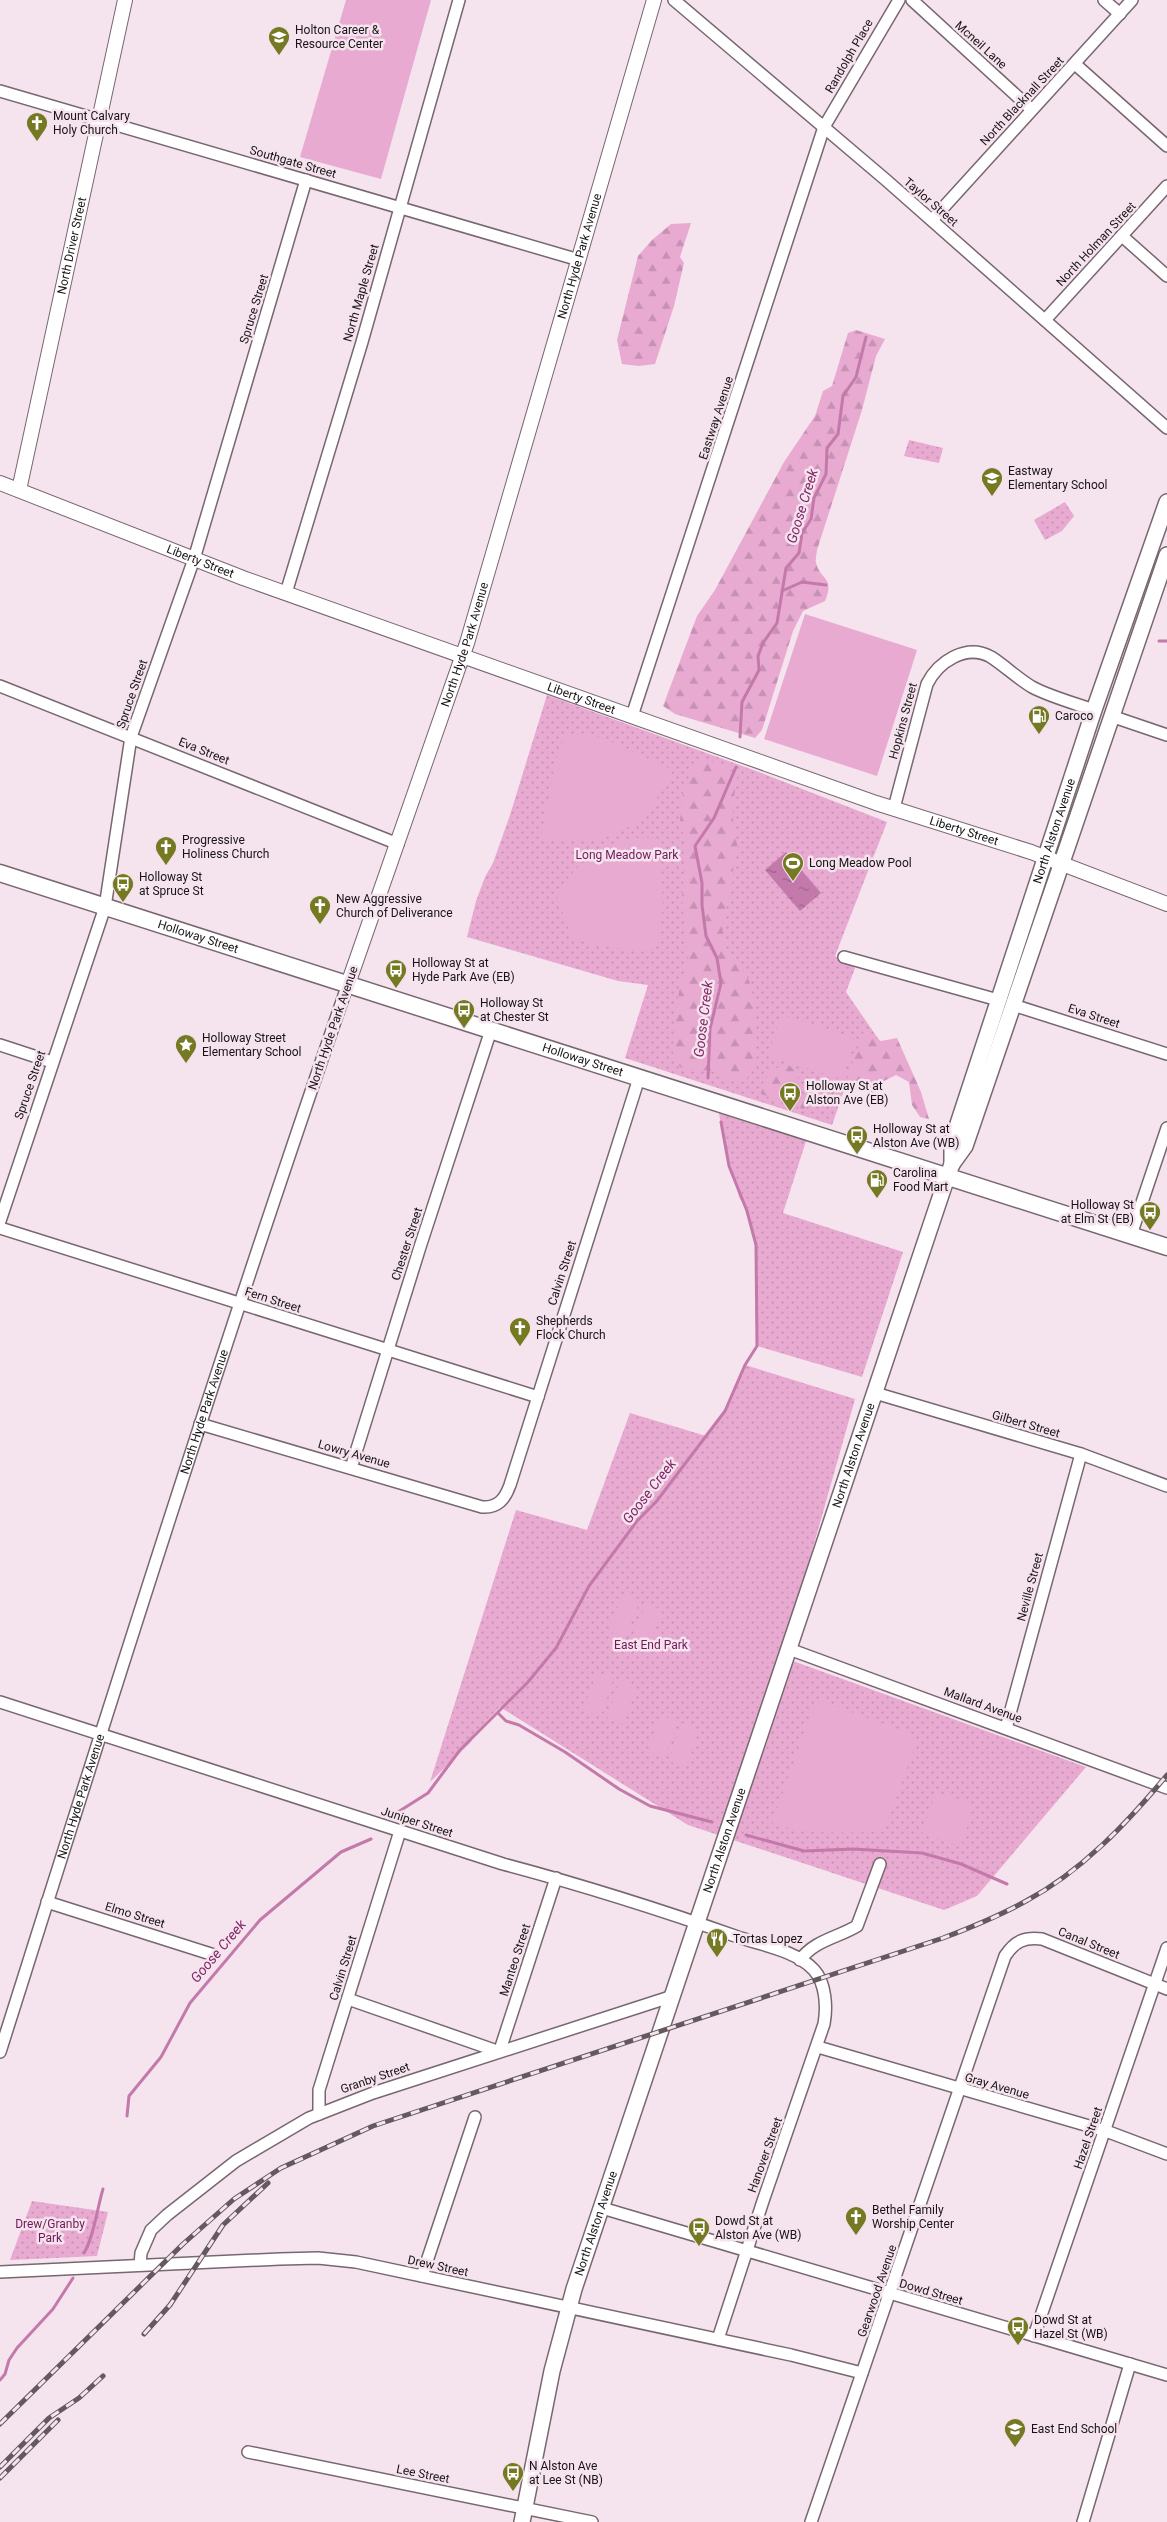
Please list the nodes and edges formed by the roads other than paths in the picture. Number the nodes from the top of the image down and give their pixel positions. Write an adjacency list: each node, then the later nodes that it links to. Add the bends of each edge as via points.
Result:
1 (125, 0): 13 (street, North Driver Street)
2 (459, 0): 18 (street, North Maple Street)
3 (654, 0): 21 (street, North Hyde Park Avenue)
4 (674, 0): 14 (street, Taylor Street)
5 (899, 0): 14 (street, Randolph Place)
6 (912, 0): 12 (street, Mcneil Lane)
7 (1104, 0): 9 (street)
8 (1132, 0): 9 (street, North Blacknall Street)
9 (1120, 14): 10 (street, North Blacknall Street)
10 (1075, 64): 12 (street, North Blacknall Street); 15 (street)
11 (0, 91): 13 (street, Southgate Street)
12 (1031, 109): 19 (street, North Blacknall Street)
13 (100, 120): 16 (street, Southgate Street); 26 (street, North Driver Street)
14 (824, 127): 19 (street, Taylor Street); 34 (street, Eastway Avenue)
15 (1167, 146)
16 (306, 180): 18 (street, Southgate Street); 29 (street, Spruce Street)
17 (1167, 186): 20 (street, North Holman Street)
18 (400, 208): 21 (street, Southgate Street); 30 (street, North Maple Street)
19 (932, 220): 23 (street, Taylor Street)
20 (1122, 236): 22 (street); 23 (street, North Holman Street)
21 (579, 260): 31 (street, North Hyde Park Avenue)
22 (1167, 276)
23 (1045, 320): 24 (street, Taylor Street)
24 (1167, 428)
25 (0, 483): 26 (street, Liberty Street)
26 (19, 490): 29 (street, Liberty Street)
27 (1167, 502): 33 (main road, North Alston Avenue)
28 (1167, 555): 35 (main road, North Alston Avenue)
29 (194, 559): 30 (street, Liberty Street); 37 (street, Spruce Street)
30 (286, 593): 31 (street, Liberty Street)
31 (463, 656): 34 (street, Liberty Street); 39 (street, North Hyde Park Avenue)
32 (0, 686): 37 (street, Eva Street)
33 (1094, 710): 38 (street, Hopkins Street, via 1036,688 989,656 969,653 950,658 935,671 927,684); 40 (main road, North Alston Avenue)
34 (632, 716): 38 (street, Liberty Street)
35 (1111, 716): 36 (street); 41 (main road, North Alston Avenue)
36 (1167, 735)
37 (131, 737): 39 (street, Eva Street); 44 (street, Spruce Street)
38 (894, 808): 40 (street, Liberty Street)
39 (398, 844): 46 (street, North Hyde Park Avenue)
40 (1045, 857): 41 (street, Liberty Street); 47 (main road, North Alston Avenue)
41 (1061, 863): 43 (street, Liberty Street); 48 (main road, North Alston Avenue)
42 (0, 873): 44 (main road, Holloway Street)
43 (1167, 904)
44 (105, 906): 46 (main road, Holloway Street); 52 (street, Spruce Street)
45 (844, 957): 47 (street)
46 (348, 984): 49 (main road, Holloway Street); 60 (street, North Hyde Park Avenue)
47 (998, 1000): 55 (main road, North Alston Avenue, via 952,1142)
48 (1013, 1005): 51 (street, Eva Street); 55 (main road, North Alston Avenue, via 965,1146)
49 (491, 1030): 53 (main road, Holloway Street); 61 (street, Chester Street)
50 (0, 1045): 52 (street)
51 (1167, 1054)
52 (52, 1062): 56 (street, Spruce Street)
53 (639, 1078): 55 (main road, Holloway Street); 63 (street, Calvin Street)
54 (1167, 1128): 58 (street)
55 (950, 1170): 58 (main road, Holloway Street); 62 (main road, North Alston Avenue)
56 (0, 1221)
57 (0, 1228): 60 (street, Fern Street)
58 (1131, 1236): 59 (main road, Holloway Street)
59 (1167, 1247)
60 (239, 1303): 61 (street, Fern Street); 64 (street, North Hyde Park Avenue)
61 (388, 1350): 63 (street, Fern Street); 66 (street, Chester Street)
62 (875, 1394): 65 (street, Gilbert Street); 69 (main road, North Alston Avenue)
63 (538, 1397): 68 (street, Calvin Street, via 510,1485)
64 (200, 1424): 66 (street, Lowry Avenue); 72 (street, North Hyde Park Avenue)
65 (1081, 1454): 67 (street, Gilbert Street); 71 (street, Neville Street)
66 (352, 1468): 68 (street, Lowry Avenue, via 482,1507)
67 (1167, 1486)
68 (500, 1504)
69 (789, 1649): 71 (street, Mallard Avenue); 78 (main road, North Alston Avenue)
70 (0, 1702): 72 (street, Juniper Street)
71 (1006, 1728): 73 (street, Mallard Avenue)
72 (99, 1735): 74 (street, Juniper Street); 77 (street, North Hyde Park Avenue)
73 (1167, 1788)
74 (400, 1831): 76 (street, Juniper Street); 87 (street, Calvin Street)
75 (880, 1864): 82 (street, via 857,1926 808,1949)
76 (556, 1878): 78 (street, Juniper Street); 89 (street, Manteo Street)
77 (47, 1902): 80 (street, Elmo Street); 90 (street, North Hyde Park Avenue)
78 (697, 1923): 82 (street, Juniper Street); 86 (main road, North Alston Avenue)
79 (1167, 1948): 84 (street, Hazel Street)
80 (214, 1954)
81 (1005, 1956): 84 (street, Canal Street, via 1015,1943 1024,1938 1042,1939); 91 (street, Gearwood Avenue)
82 (800, 1960): 83 (street, Juniper Street)
83 (819, 1978): 88 (street, Hanover Street, via 826,2007)
84 (1154, 1984): 85 (street, Canal Street); 94 (street, Hazel Street)
85 (1167, 1989)
86 (673, 1996): 89 (street, Granby Street); 96 (main road, North Alston Avenue)
87 (348, 1999): 89 (street); 92 (street, Calvin Street, via 319,2090)
88 (818, 2047): 91 (street, Gray Avenue); 97 (street, Hanover Street)
89 (498, 2051): 92 (street, Granby Street)
90 (0, 2052)
91 (961, 2090): 94 (street, Gray Avenue); 101 (street, Gearwood Avenue)
92 (319, 2114): 98 (street, Granby Street, via 243,2156 167,2215 152,2230 141,2253)
93 (475, 2117): 100 (street)
94 (1106, 2131): 95 (street, Gray Avenue); 103 (street, Hazel Street)
95 (1167, 2154)
96 (602, 2208): 97 (street, Dowd Street); 102 (main road, North Alston Avenue)
97 (746, 2249): 101 (street, Dowd Street); 104 (street, Hanover Street)
98 (140, 2265): 99 (street, Drew Street); 100 (street, Drew Street, via 318,2258 356,2262)
99 (0, 2272)
100 (422, 2276): 102 (street, Drew Street)
101 (890, 2294): 103 (street, Dowd Street); 106 (street, Gearwood Avenue)
102 (568, 2308): 104 (street, Drew Street); 109 (main road, North Alston Avenue)
103 (1034, 2336): 105 (street, Dowd Street)
104 (718, 2340): 106 (street, Drew Street)
105 (1130, 2364): 107 (street, Dowd Street); 112 (street)
106 (862, 2373): 111 (street, Gearwood Avenue)
107 (1167, 2375)
108 (248, 2452): 109 (street, Lee Street)
109 (523, 2515): 110 (street, Lee Street)
110 (592, 2522)
111 (811, 2522)
112 (1083, 2522)

